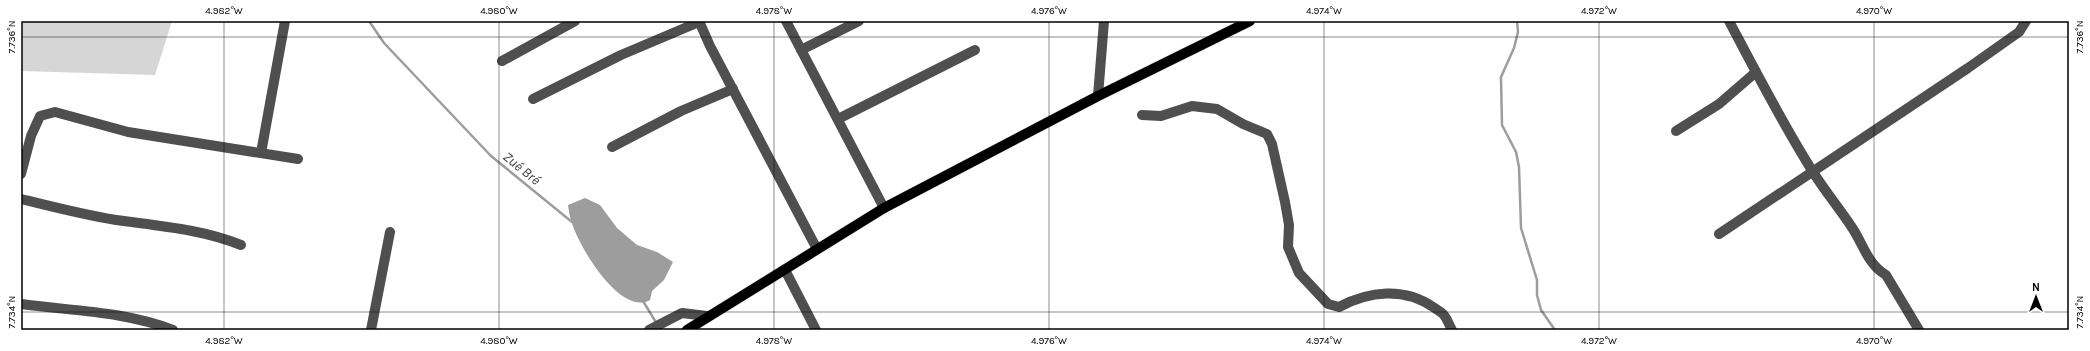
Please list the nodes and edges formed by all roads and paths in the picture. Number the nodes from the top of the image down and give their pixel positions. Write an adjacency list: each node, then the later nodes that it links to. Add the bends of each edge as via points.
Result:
1 (285, 21): 21 (street)
2 (575, 21): 12 (street)
3 (786, 21): 10 (street)
4 (859, 21): 10 (street)
5 (1104, 21): 15 (street)
6 (1250, 21): 15 (main road)
7 (1729, 21): 13 (street)
8 (2026, 21): 23 (street, via 2019,32 2000,46)
9 (699, 22): 14 (street); 16 (street, via 621,55)
10 (802, 50): 18 (street)
11 (975, 50): 18 (street)
12 (502, 61)
13 (1756, 72): 19 (street, via 1719,104); 23 (street)
14 (733, 89): 20 (street, via 681,111); 30 (street)
15 (1098, 96): 26 (main road)
16 (533, 99)
17 (1142, 115): 40 (street, via 1161,116 1192,106 1217,109 1267,134 1272,144 1289,225 1288,247 1299,273 1328,304 1339,307 1351,300 1372,294 1395,293 1421,299 1443,314)
18 (838, 119): 26 (street)
19 (1676, 131)
20 (612, 147)
21 (261, 153): 22 (street); 24 (street, via 128,132 55,112 40,116 31,136)
22 (298, 158)
23 (1812, 171): 28 (street); 41 (street, via 1852,226 1864,252 1878,271 1886,275)
24 (21, 174)
25 (21, 199): 29 (street, via 76,213 170,227)
26 (884, 208): 30 (main road)
27 (390, 232): 36 (street)
28 (1719, 234)
29 (242, 245)
30 (817, 249): 31 (main road)
31 (785, 270): 33 (main road); 39 (street)
32 (21, 304): 34 (street, via 96,311)
33 (708, 316): 37 (street, via 682,313); 38 (main road)
34 (149, 325): 35 (street)
35 (172, 330)
36 (371, 330)
37 (649, 330)
38 (687, 330)
39 (816, 330)
40 (1452, 330)
41 (1918, 330)

